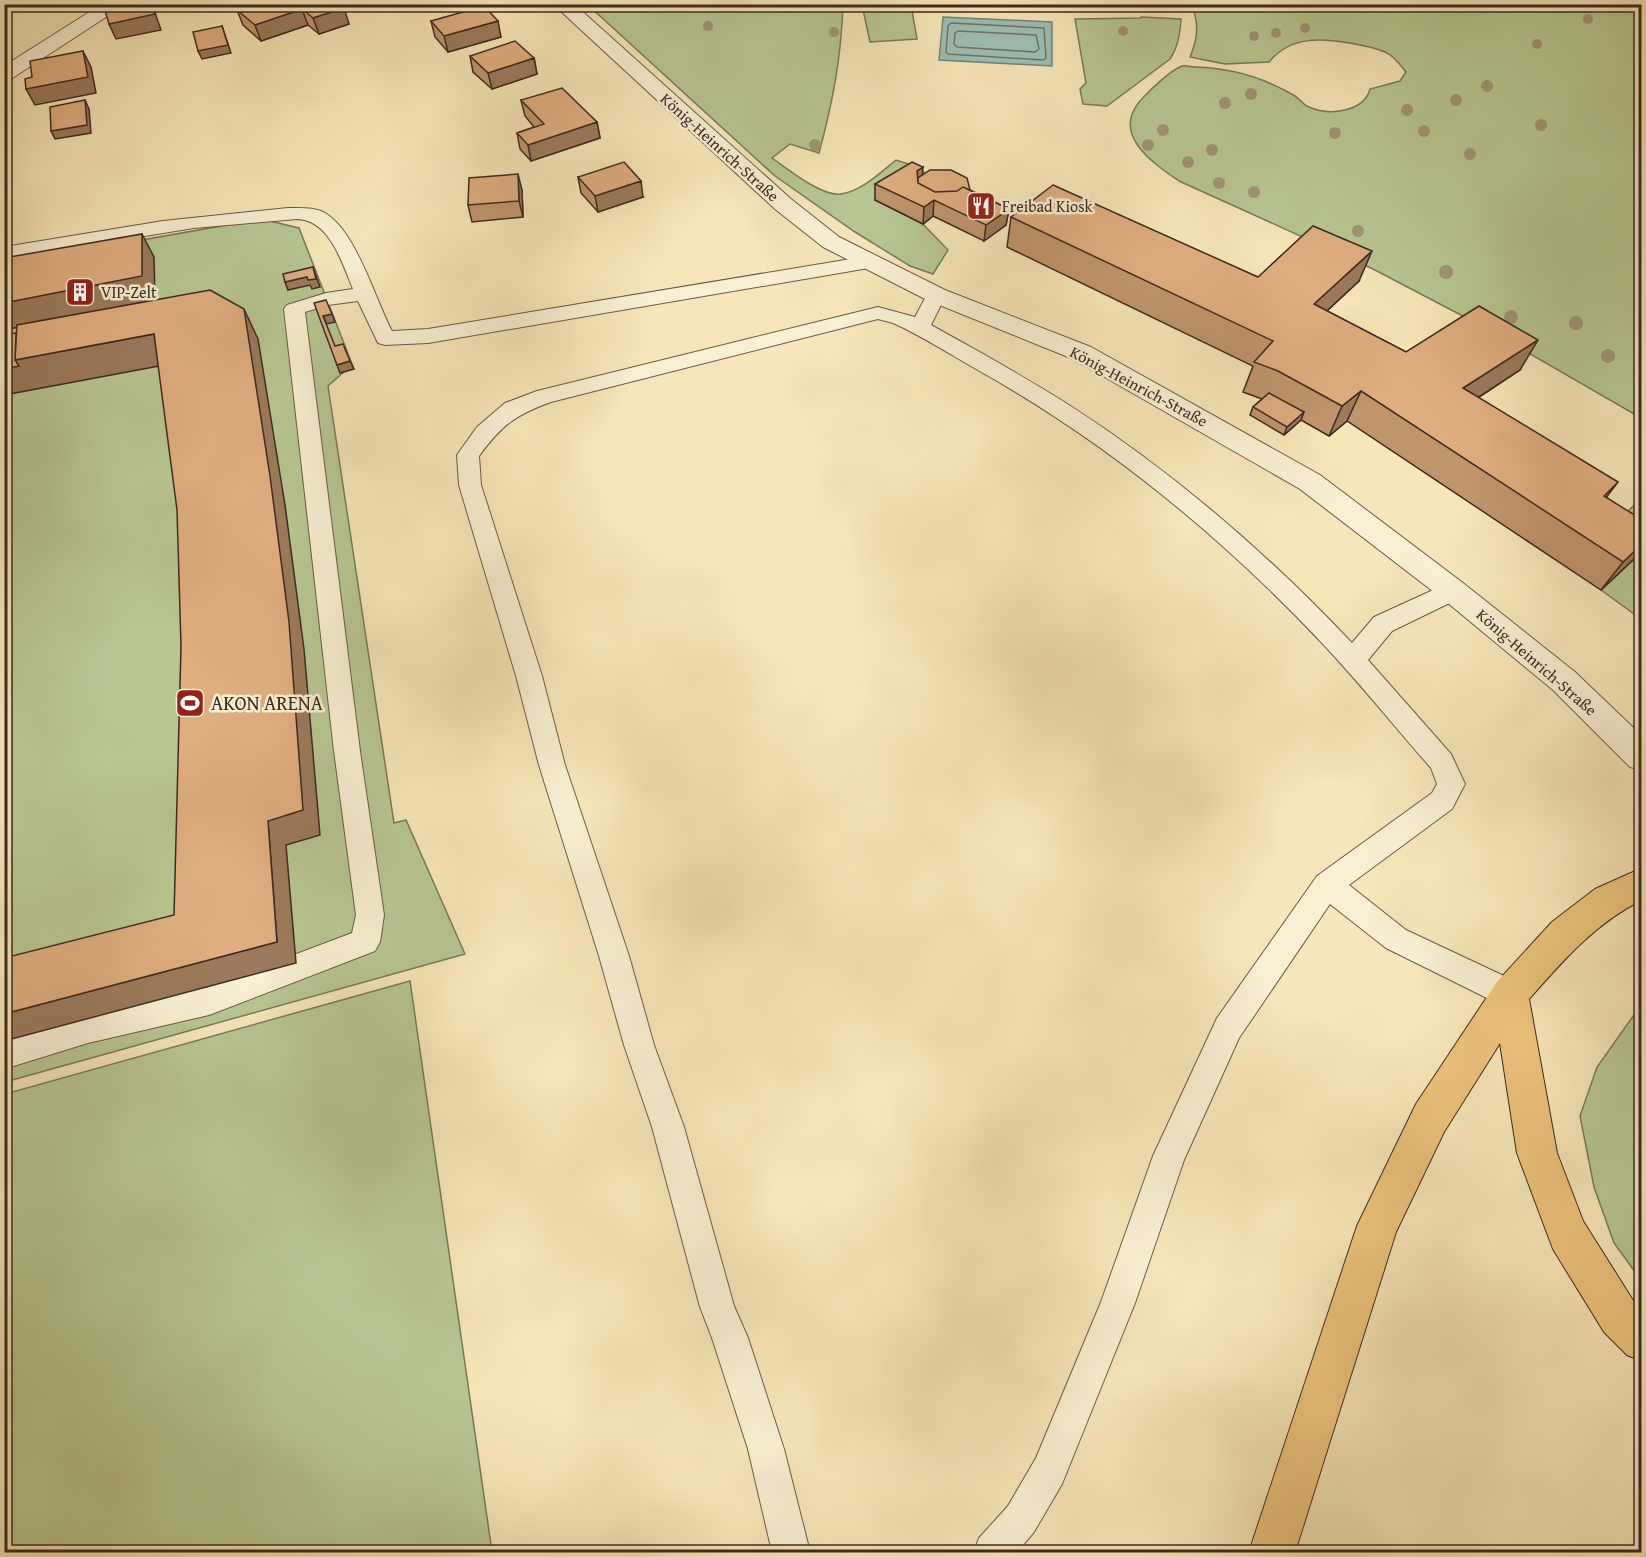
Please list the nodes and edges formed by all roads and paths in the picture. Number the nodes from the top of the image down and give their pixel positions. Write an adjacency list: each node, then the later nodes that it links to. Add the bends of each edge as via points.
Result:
1 (117, 4): 3 (street)
2 (562, 4): 5 (street, König-Heinrich-Straße, via 783,204 831,242)
3 (4, 75)
4 (4, 253): 6 (lane, via 210,220 283,214 317,216 338,236)
5 (869, 262): 6 (lane, via 428,336 385,338); 7 (street, König-Heinrich-Straße)
6 (364, 294): 15 (lane, via 326,299 294,309 370,915 365,942 209,1001 88,1028)
7 (936, 295): 8 (lane); 9 (street, König-Heinrich-Straße, via 1082,353 1252,448 1310,482)
8 (919, 329): 10 (lane, via 1051,401 1152,475 1270,576); 17 (lane, via 889,314 878,313 545,396 513,408 485,432 468,455 470,485 529,676 541,730 668,1127 717,1307 766,1449)
9 (1453, 591): 10 (lane, via 1383,624); 11 (street, König-Heinrich-Straße, via 1564,681)
10 (1352, 661): 13 (lane, via 1442,762 1451,784 1442,801)
11 (1641, 757)
12 (1641, 883): 14 (main road, via 1607,900 1565,933)
13 (1327, 885): 14 (lane, via 1396,939); 18 (lane, via 1228,1028 1169,1156 1118,1304 1049,1472 1021,1519)
14 (1510, 994): 16 (main road, via 1537,1153 1568,1234 1619,1317); 19 (main road, via 1430,1118 1377,1226)
15 (4, 1054)
16 (1641, 1340)
17 (791, 1552)
18 (993, 1552)
19 (1272, 1552)

